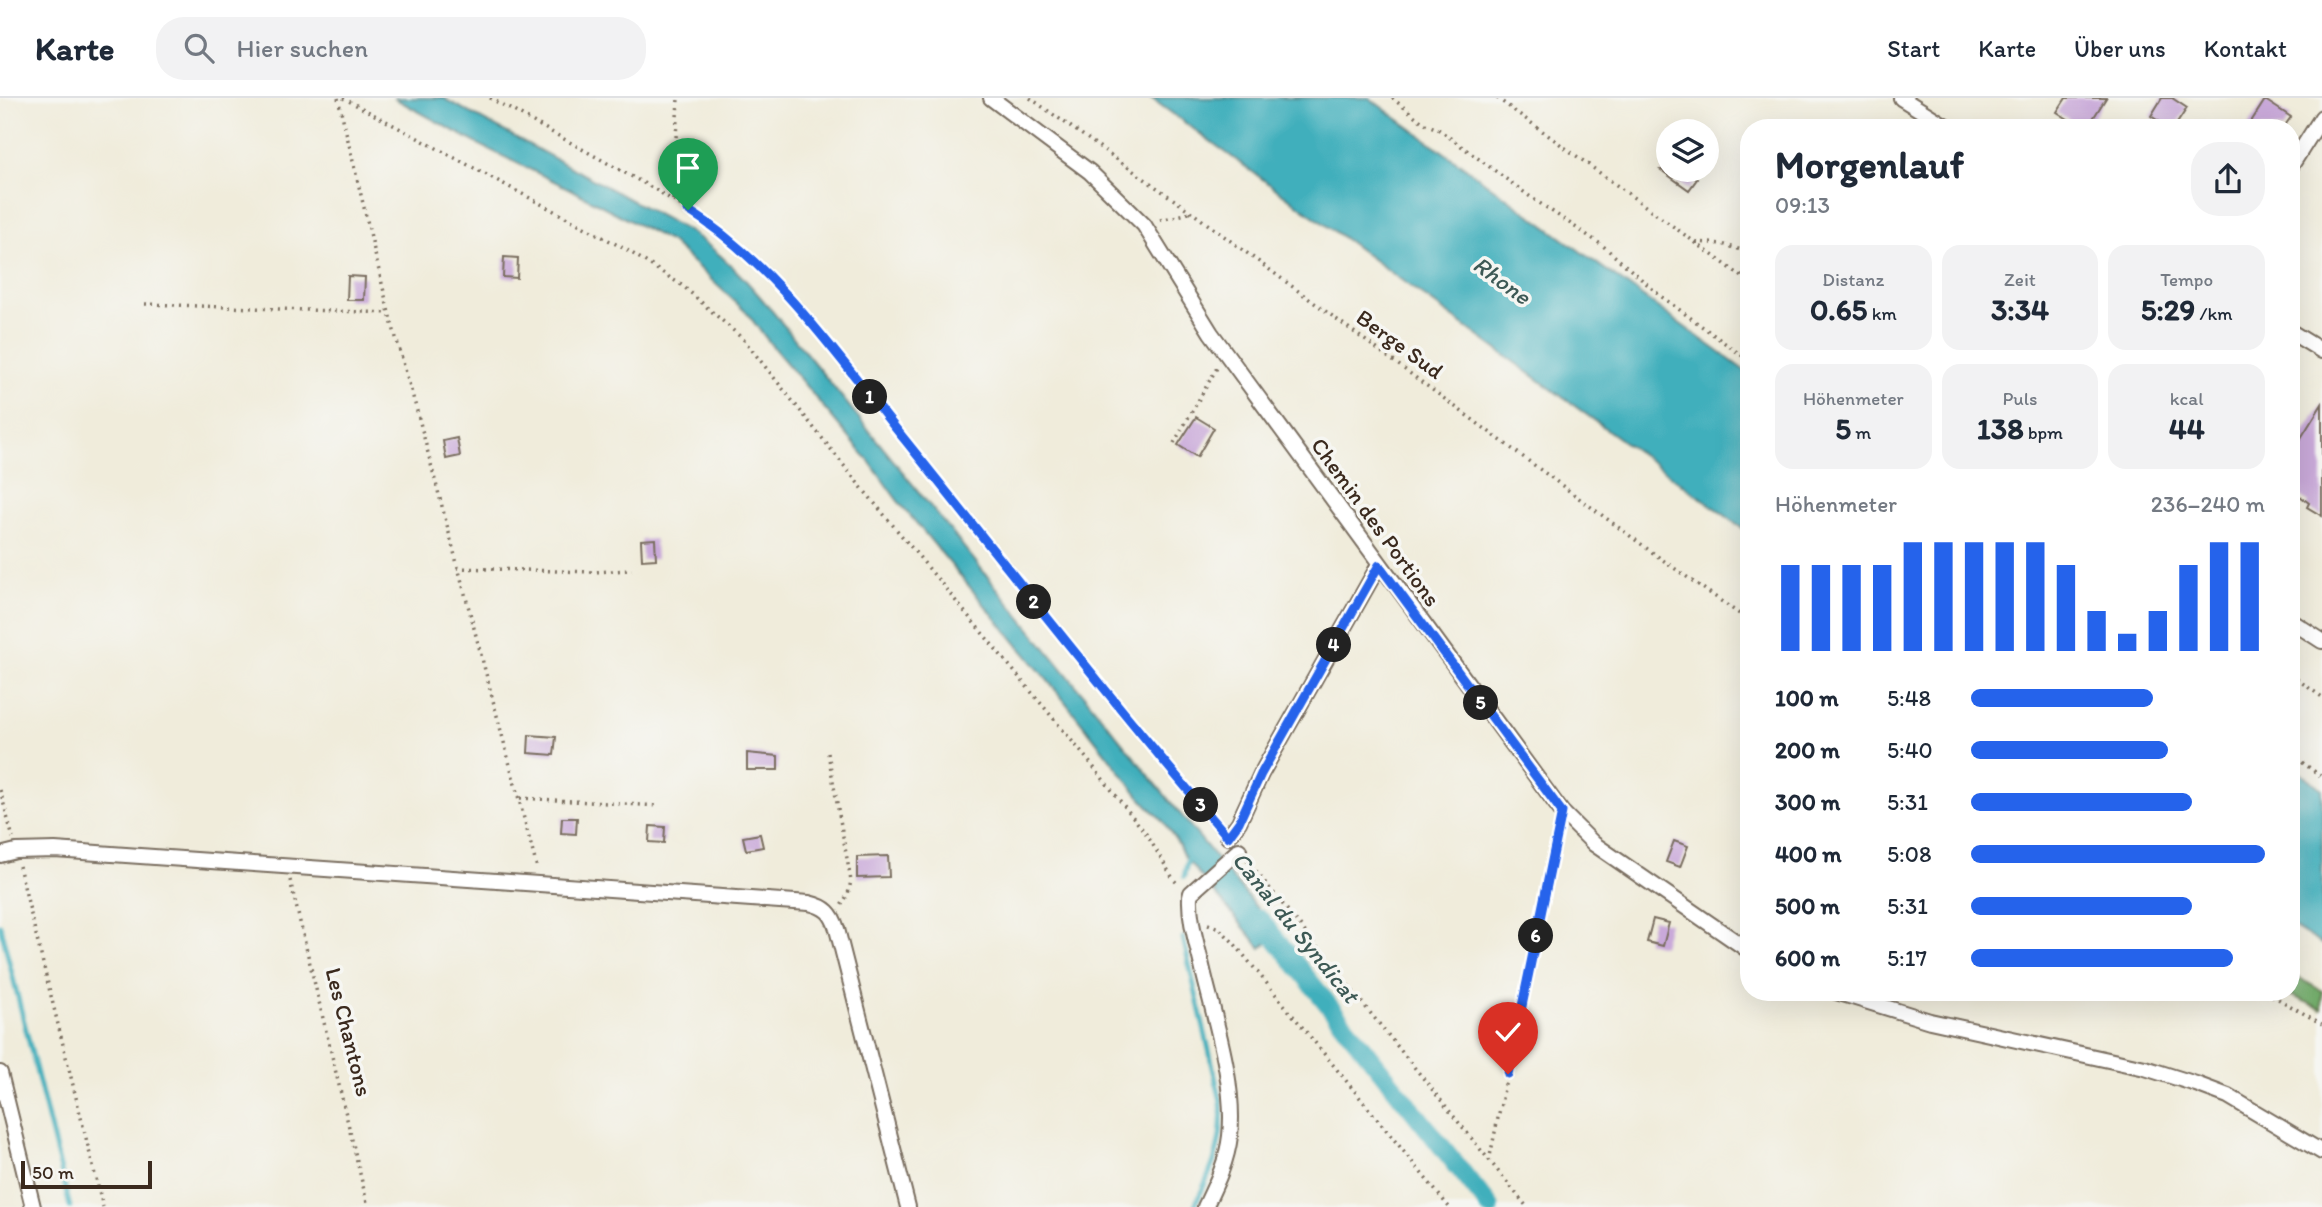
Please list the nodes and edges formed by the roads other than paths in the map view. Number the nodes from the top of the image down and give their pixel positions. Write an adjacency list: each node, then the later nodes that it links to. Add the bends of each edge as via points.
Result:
1 (991, 98): 8 (street, Chemin des Portions, via 1090,172 1144,225 1211,333)
2 (1901, 98): 4 (street)
3 (2322, 117): 5 (street)
4 (1935, 119)
5 (2300, 152)
6 (2300, 338): 7 (street)
7 (2322, 351)
8 (1379, 565): 11 (street); 14 (street, Chemin des Portions, via 1562,812 1594,845)
9 (2300, 627): 10 (street)
10 (2322, 641)
11 (1228, 837)
12 (1237, 852): 20 (street, via 1191,893 1190,901 1231,1115 1224,1165)
13 (0, 855): 19 (street, via 16,850 55,850 821,906 831,913 838,929)
14 (1740, 945)
15 (1861, 1001): 17 (street, via 2196,1084 2228,1096)
16 (0, 1073): 18 (street)
17 (2322, 1152)
18 (33, 1207)
19 (908, 1207)
20 (1205, 1207)

